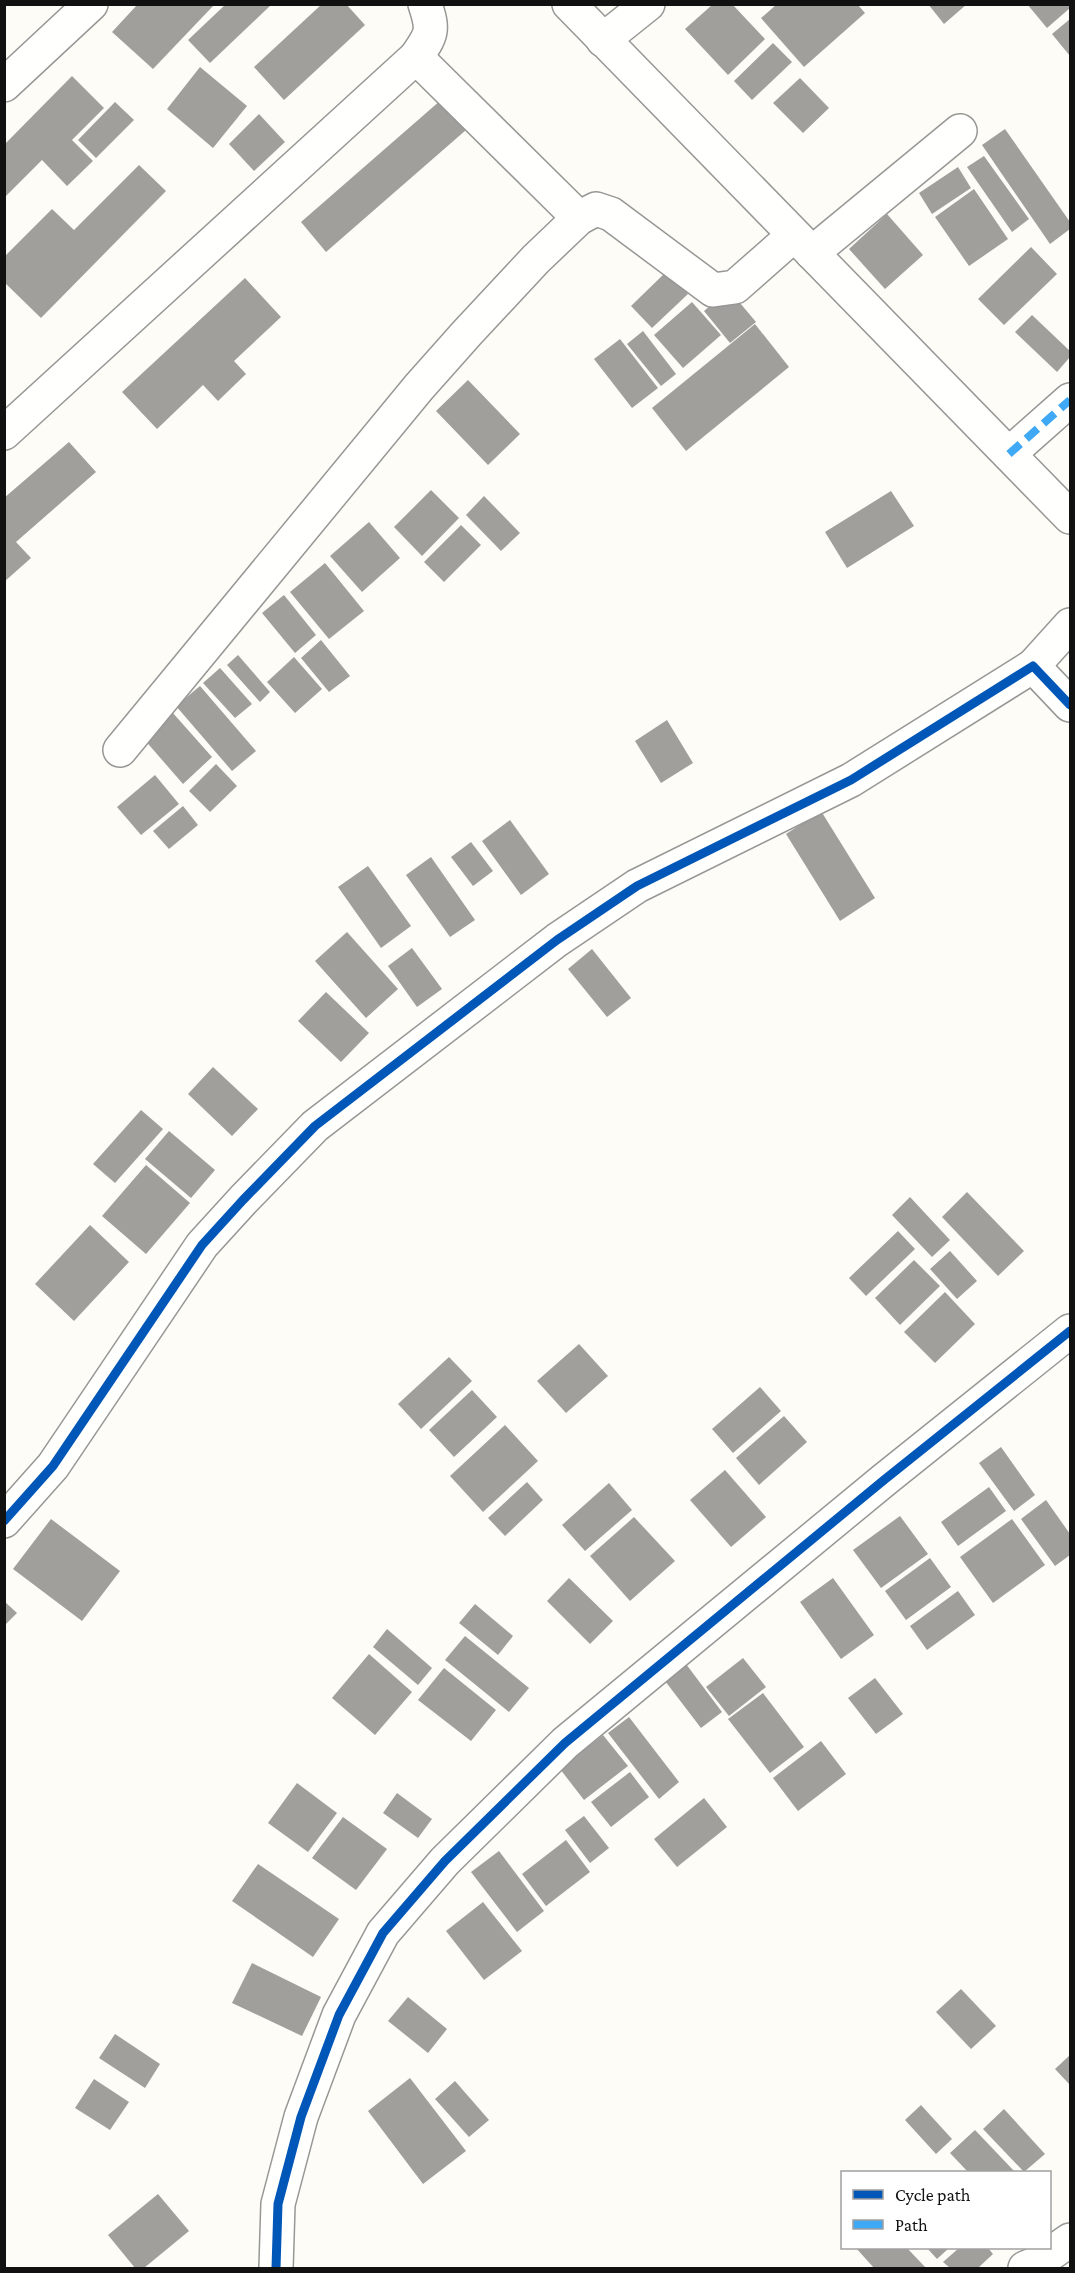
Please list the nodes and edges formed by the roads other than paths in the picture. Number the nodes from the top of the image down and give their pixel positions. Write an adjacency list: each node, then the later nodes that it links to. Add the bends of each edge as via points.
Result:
1 (91, 4): 7 (street)
2 (425, 4): 6 (street, via 432,26)
3 (569, 4): 5 (street)
4 (648, 4): 5 (street)
5 (603, 40): 10 (street)
6 (416, 57): 9 (street); 12 (street)
7 (4, 85)
8 (960, 131): 10 (street)
9 (579, 218): 10 (street, via 596,209 611,214 713,290 735,287); 18 (street, via 419,387)
10 (803, 244): 13 (street)
11 (1071, 400): 13 (street)
12 (4, 433)
13 (1009, 454): 14 (street)
14 (1071, 517)
15 (1071, 625): 16 (street)
16 (1033, 666): 17 (street); 20 (street, via 851,780 637,886 557,940 315,1126 202,1245 53,1466)
17 (1071, 705)
18 (120, 750)
19 (1071, 1331): 22 (street, via 565,1743 445,1861 383,1933 339,2015 301,2117 278,2204)
20 (4, 1521)
21 (1071, 2240): 23 (street)
22 (276, 2268)
23 (1025, 2268)

